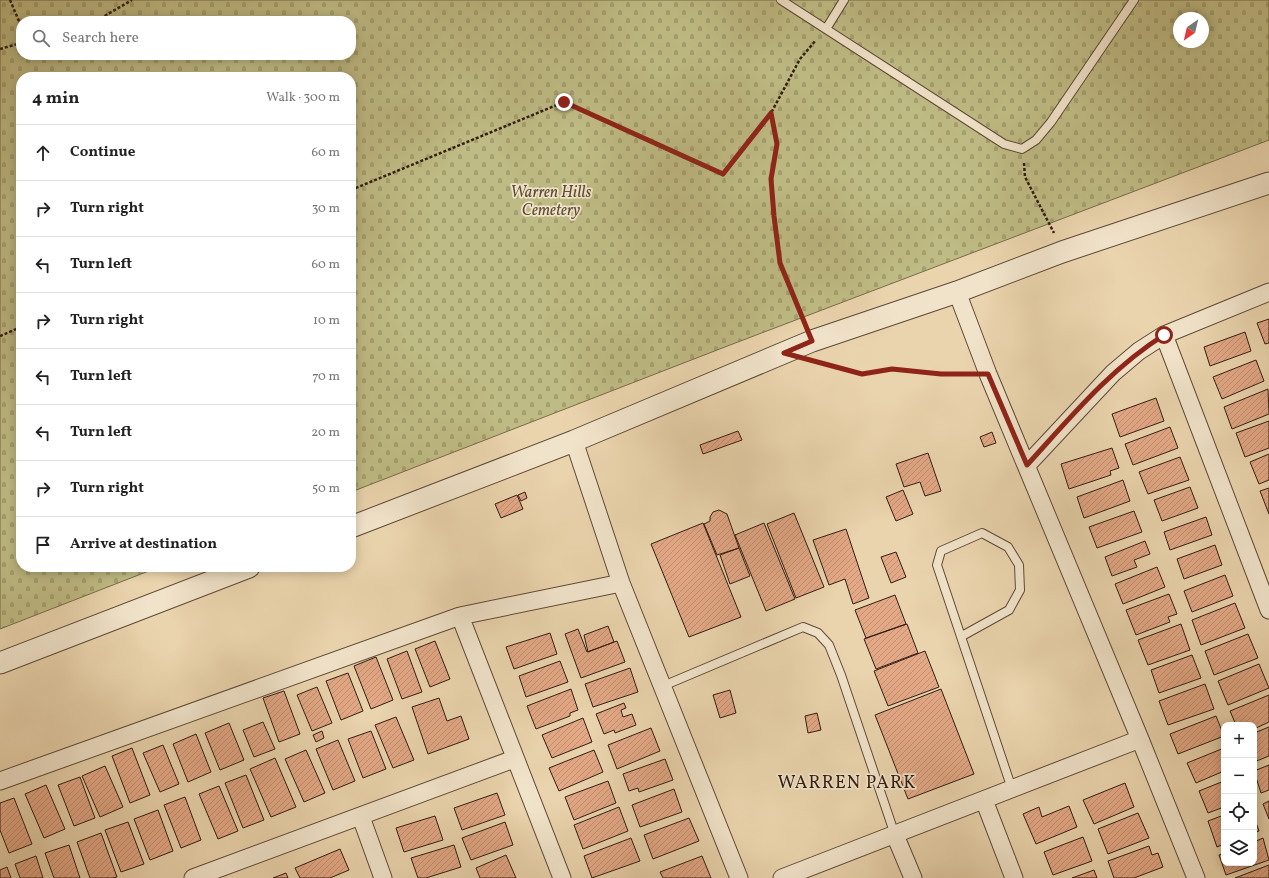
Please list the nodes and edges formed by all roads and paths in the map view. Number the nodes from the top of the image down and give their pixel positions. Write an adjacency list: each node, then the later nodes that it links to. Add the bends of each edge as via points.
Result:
1 (10, 0): 6 (path)
2 (132, 0): 7 (path)
3 (781, 0): 8 (lane)
4 (844, 0): 8 (lane)
5 (1134, 0): 12 (lane, via 1051,122 1036,140)
6 (17, 16)
7 (105, 16)
8 (826, 29): 11 (path, via 800,59); 12 (lane, via 1004,144)
9 (16, 44): 10 (path)
10 (0, 49)
11 (771, 113): 14 (path, via 723,174 564,102); 21 (path, via 777,144 771,179 780,263)
12 (1022, 149): 15 (path, via 1025,177 1048,218)
13 (1269, 183): 15 (street)
14 (356, 188)
15 (1062, 252): 16 (street)
16 (957, 292): 21 (street); 23 (street)
17 (1269, 292): 19 (street)
18 (16, 329): 20 (path)
19 (1164, 335): 25 (street, via 1139,351 1113,373); 29 (street)
20 (0, 336)
21 (812, 341): 22 (street)
22 (784, 353): 23 (path, via 862,374 892,369 941,374); 24 (street)
23 (988, 374): 25 (street)
24 (574, 441): 26 (street); 28 (street)
25 (1027, 465): 34 (street)
26 (356, 525)
27 (236, 572): 32 (street)
28 (621, 583): 30 (street); 33 (street)
29 (1269, 610)
30 (460, 616): 35 (street); 36 (street)
31 (962, 636): 31 (lane, via 1009,610 1020,590 1019,565 1008,547 982,533 941,551 937,565); 37 (lane)
32 (0, 663)
33 (663, 686): 40 (lane, via 803,628 818,633 829,645 841,675); 44 (street)
34 (1140, 739): 37 (street); 48 (street)
35 (514, 759): 39 (street); 43 (street)
36 (0, 781)
37 (1012, 789): 38 (street)
38 (984, 800): 40 (street); 47 (street)
39 (361, 817): 41 (street); 42 (street)
40 (895, 835): 45 (street); 46 (street)
41 (199, 877)
42 (383, 878)
43 (562, 878)
44 (739, 878)
45 (782, 878)
46 (913, 878)
47 (1014, 878)
48 (1196, 878)

